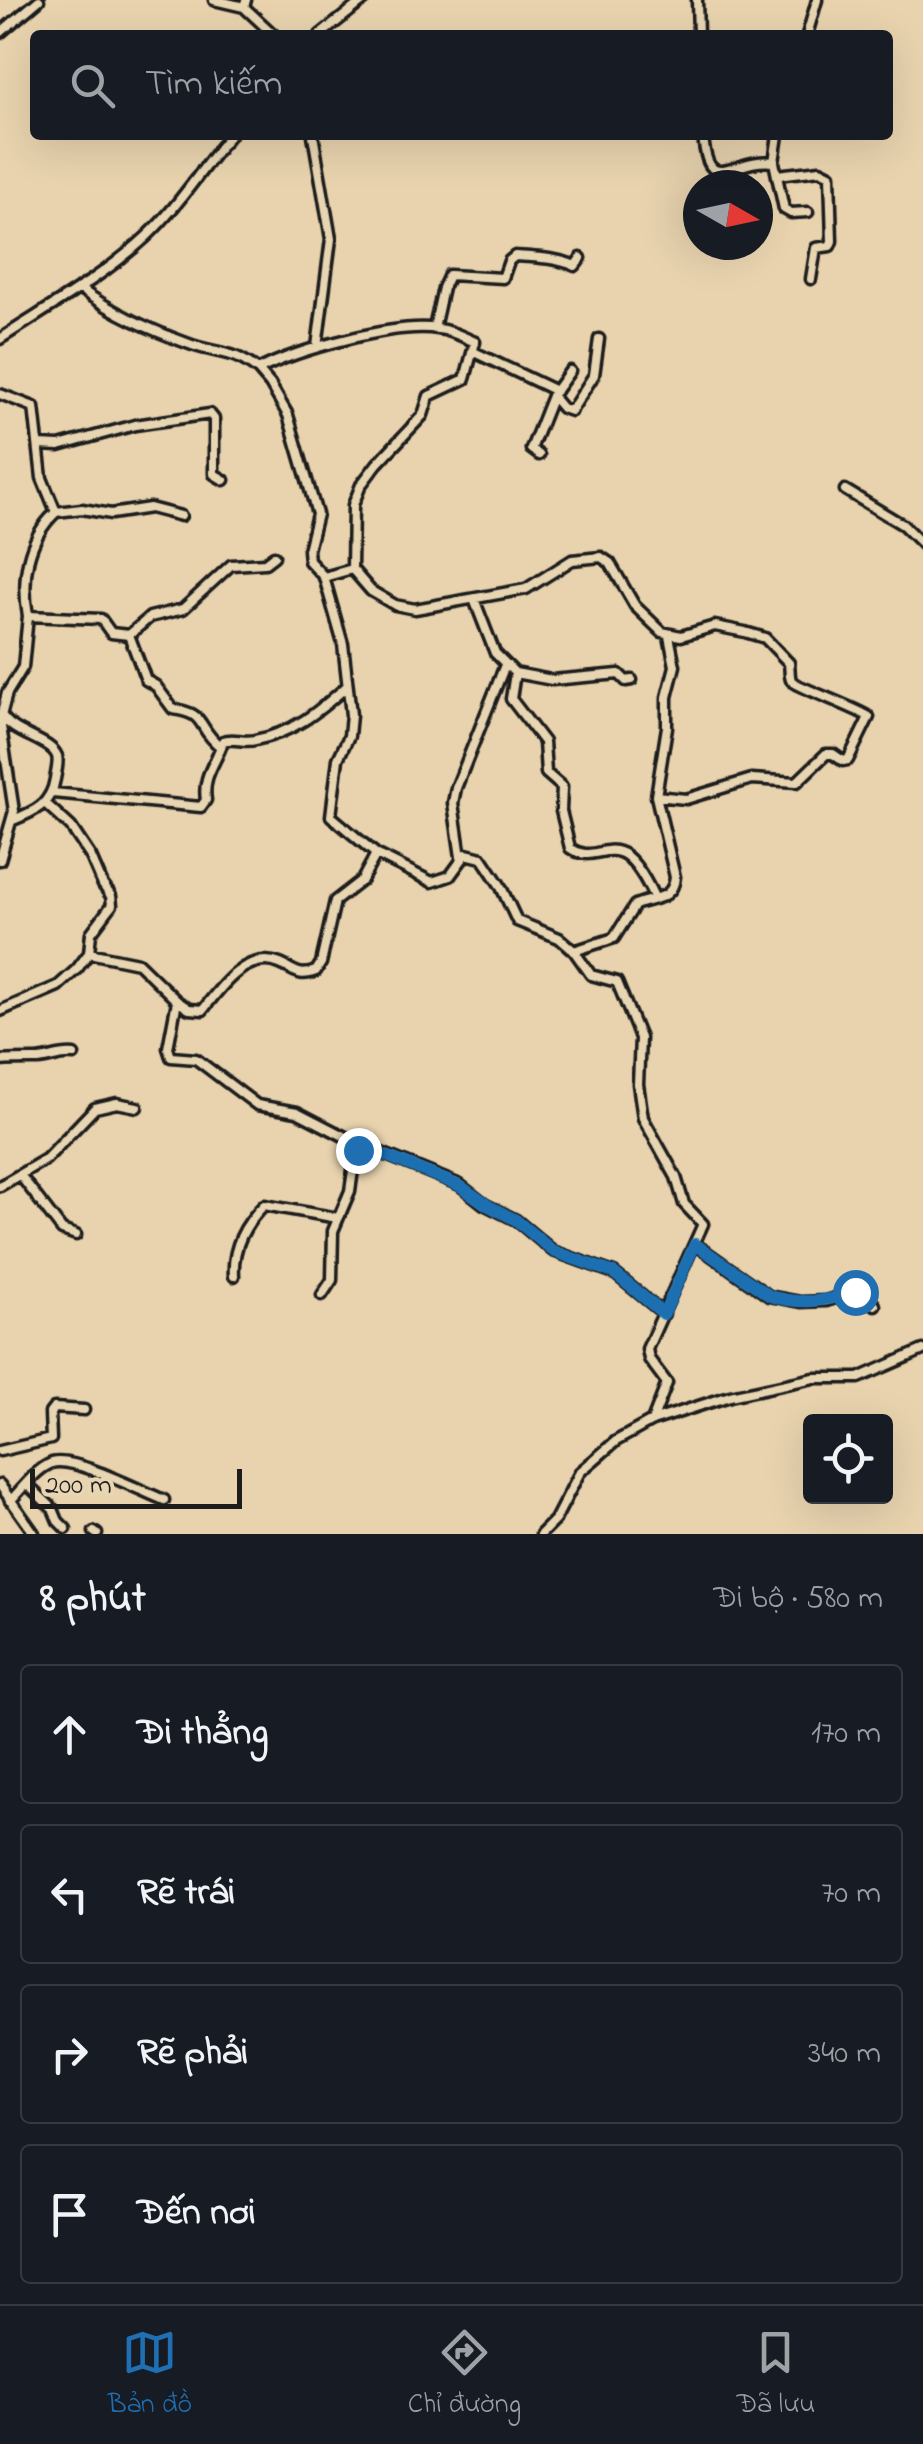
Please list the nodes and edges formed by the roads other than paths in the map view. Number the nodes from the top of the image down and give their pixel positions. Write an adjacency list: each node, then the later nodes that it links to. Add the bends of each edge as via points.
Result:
1 (39, 0): 11 (street)
2 (214, 0): 6 (street)
3 (364, 0): 8 (street)
4 (698, 0): 9 (street)
5 (818, 0): 10 (street)
6 (245, 3): 7 (street)
7 (269, 30)
8 (327, 30)
9 (698, 30)
10 (809, 30)
11 (0, 33)
12 (226, 140): 21 (street, via 151,232)
13 (314, 140): 25 (street, via 332,239)
14 (703, 140): 16 (street, via 705,164 719,171)
15 (777, 140): 16 (street)
16 (774, 162): 17 (street)
17 (777, 175): 18 (street, via 784,209); 20 (street, via 830,175 832,241 816,248)
18 (808, 212)
19 (581, 258): 22 (street, via 573,266 515,256 503,278 449,275)
20 (811, 279)
21 (78, 288): 23 (street); 27 (street, via 123,318 228,351)
22 (434, 328): 25 (street); 26 (street, via 474,342)
23 (0, 338)
24 (600, 339): 29 (street, via 594,375 571,412)
25 (317, 347): 27 (street)
26 (474, 352): 29 (street); 39 (street, via 465,379 430,396 423,415 361,485 352,515)
27 (258, 370): 40 (street, via 288,415 317,514 309,561)
28 (570, 371): 29 (street)
29 (554, 393): 32 (street, via 531,449)
30 (0, 394): 31 (street, via 34,407)
31 (39, 445): 33 (street, via 210,414 214,474); 35 (street, via 42,478)
32 (539, 455)
33 (224, 480)
34 (844, 490): 37 (street)
35 (56, 512): 36 (street, via 150,508); 42 (street, via 32,547)
36 (181, 516)
37 (923, 545)
38 (274, 556): 43 (street, via 265,563 231,565 183,609 150,617)
39 (352, 569): 40 (street); 41 (street, via 371,592 406,608)
40 (324, 577): 48 (street, via 342,636)
41 (474, 599): 44 (street, via 526,589 572,560 601,558 635,606); 45 (street)
42 (28, 616): 43 (street, via 101,619 111,633); 49 (street, via 22,667)
43 (129, 635): 51 (street, via 146,680 173,709 196,714)
44 (669, 636): 53 (street, via 675,666); 53 (street, via 716,626 761,636 789,664 795,684 867,714 869,722 848,760 826,754 798,782 752,779 694,798)
45 (505, 665): 46 (street); 57 (street, via 456,788)
46 (515, 673): 47 (street, via 552,680 619,674); 59 (street, via 511,699 544,742 546,773 562,787 570,848 624,853)
47 (632, 680)
48 (346, 687): 51 (street, via 304,723 252,741 228,738); 56 (street, via 351,715 330,812)
49 (3, 692): 50 (street)
50 (1, 714): 52 (street, via 56,755); 55 (street)
51 (221, 747): 52 (street, via 200,807)
52 (53, 793): 54 (street)
53 (656, 796): 59 (street, via 675,883 670,894)
54 (46, 804): 55 (street); 61 (street, via 71,827 113,900 92,933)
55 (13, 820): 58 (street)
56 (376, 854): 57 (street, via 432,882 450,876); 62 (street, via 366,875 335,901 316,971 298,974 270,962 248,966 203,1010)
57 (462, 857): 60 (street, via 472,853 485,862 516,921 560,938)
58 (0, 860)
59 (655, 899): 60 (street, via 630,910 614,938)
60 (574, 951): 72 (street, via 591,975 620,986 640,1038 642,1111 684,1204 702,1221)
61 (89, 952): 62 (street, via 138,963); 63 (street, via 58,986)
62 (177, 1001): 67 (street, via 171,1056 196,1059 252,1102 296,1112)
63 (0, 1011)
64 (74, 1055): 65 (street)
65 (0, 1061)
66 (137, 1107): 68 (street, via 94,1108 46,1159)
67 (357, 1144): 70 (street, via 350,1192); 76 (street, via 460,1186 553,1251 614,1273)
68 (20, 1175): 69 (street); 71 (street, via 62,1230)
69 (0, 1186)
70 (338, 1218): 73 (street, via 264,1206 240,1239); 74 (street, via 332,1280)
71 (76, 1235)
72 (695, 1244): 75 (street, via 770,1296 826,1302 855,1292); 76 (street)
73 (234, 1276)
74 (322, 1296)
75 (876, 1305)
76 (664, 1314): 79 (street, via 647,1354 667,1383)
77 (923, 1350): 79 (street, via 859,1378 814,1378)
78 (84, 1410): 80 (street, via 54,1408 51,1439)
79 (652, 1421): 87 (street, via 580,1472)
80 (0, 1451)
81 (27, 1484): 83 (street); 84 (street, via 44,1467 64,1462); 85 (street)
82 (0, 1485): 83 (street)
83 (10, 1500): 86 (street)
84 (164, 1500)
85 (66, 1529)
86 (34, 1532)
87 (541, 1534)

